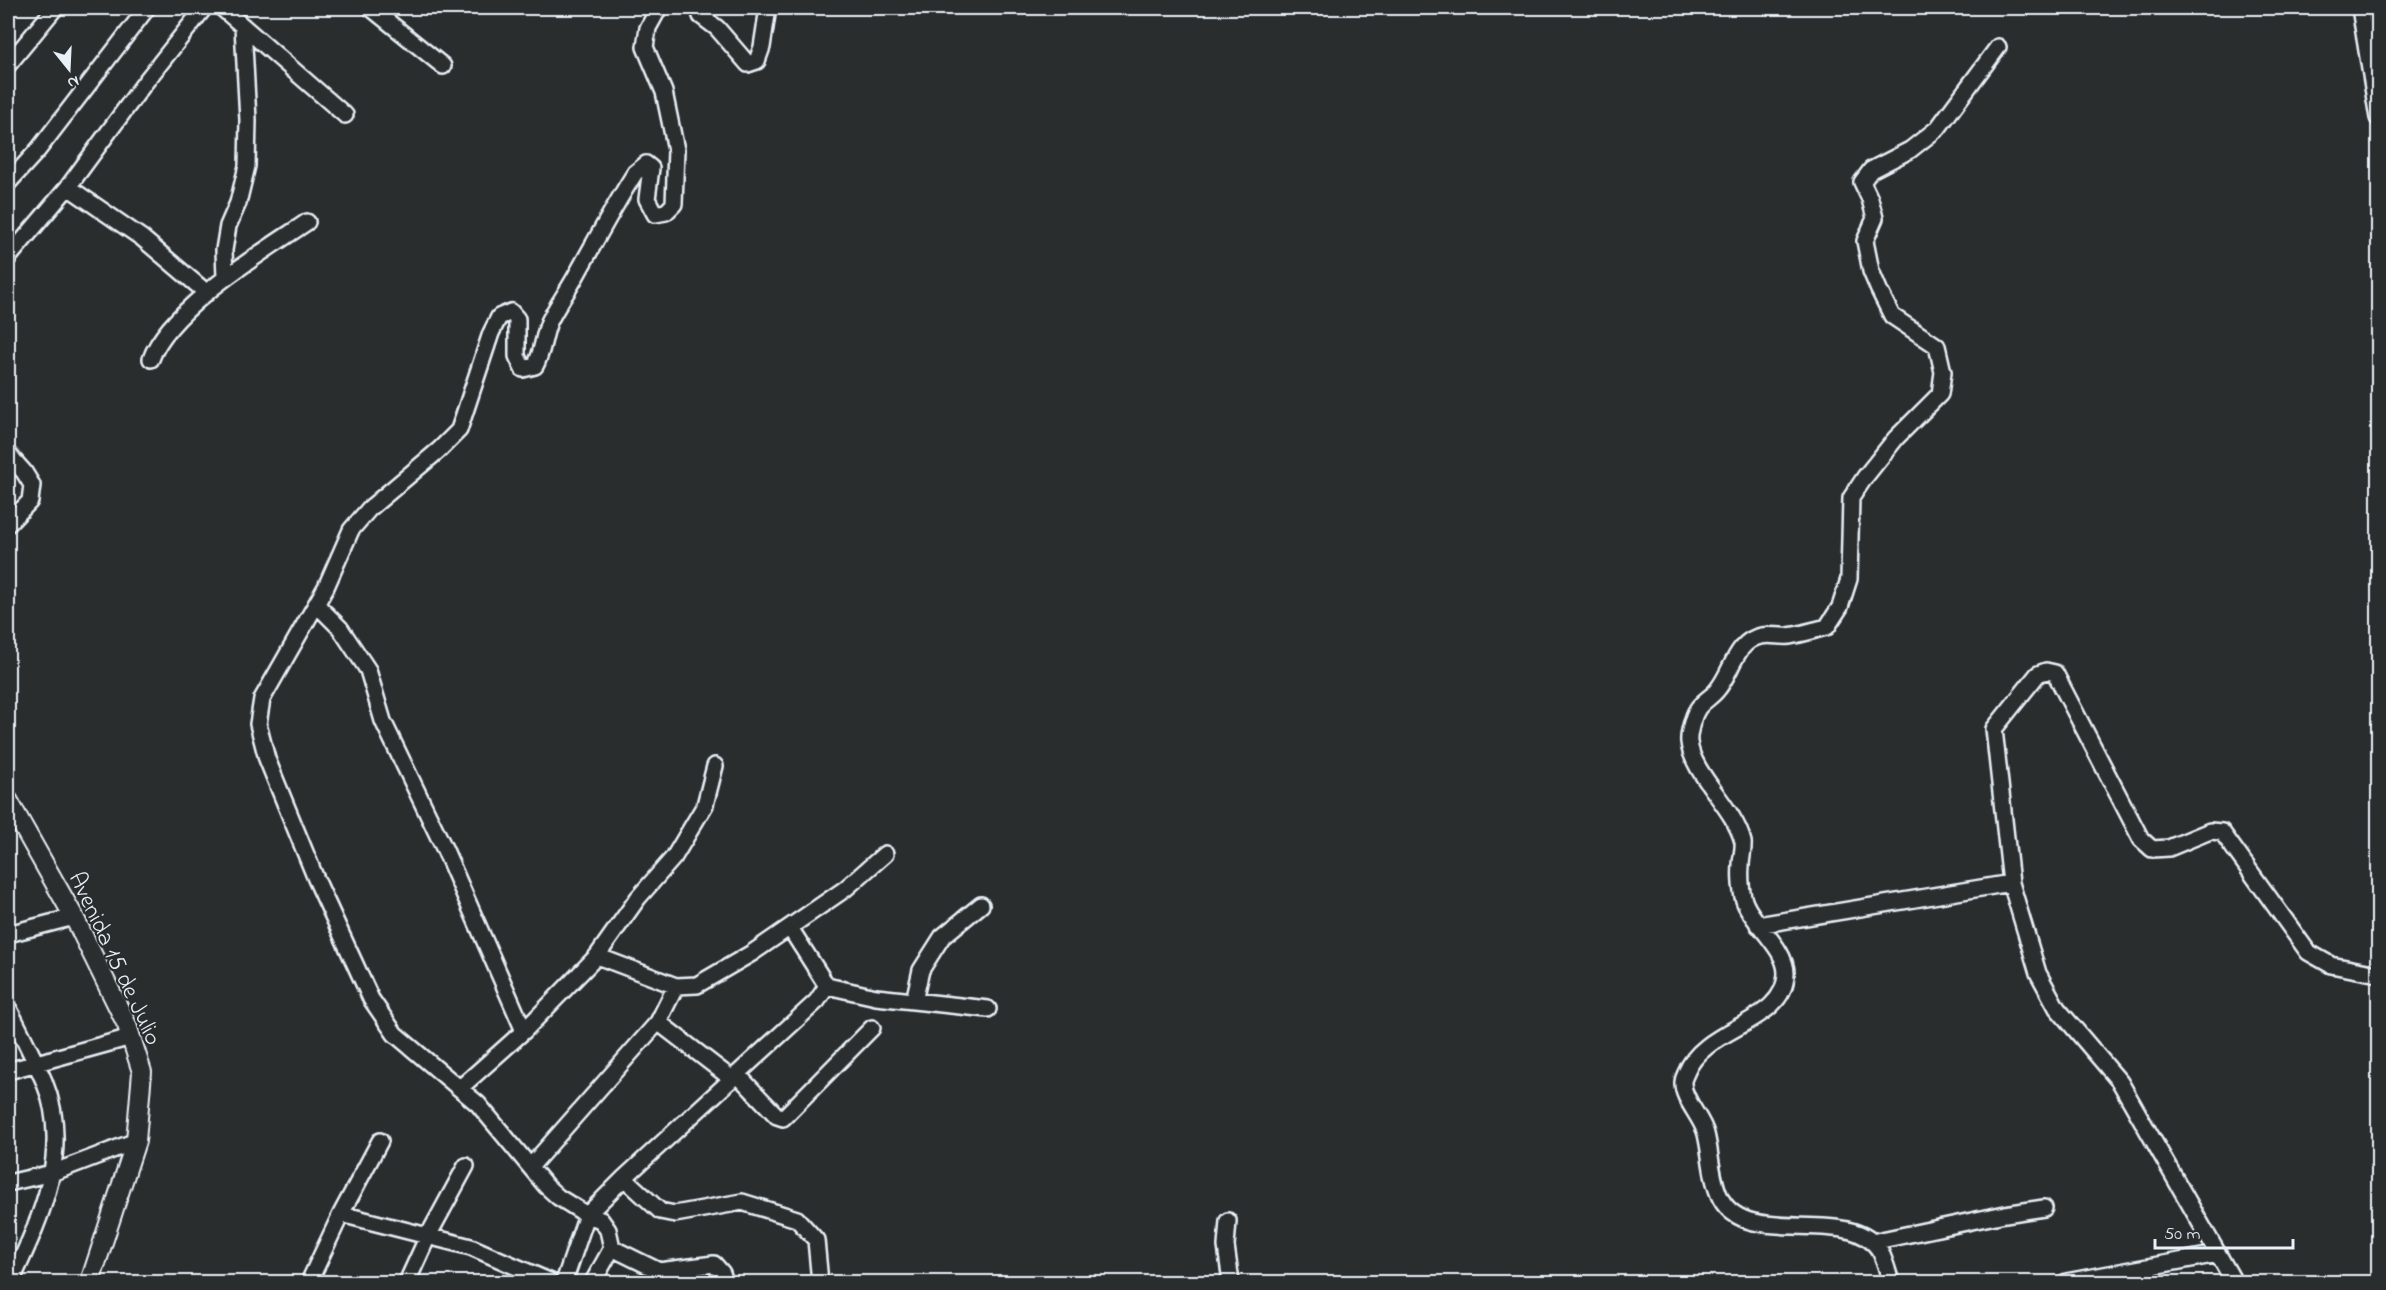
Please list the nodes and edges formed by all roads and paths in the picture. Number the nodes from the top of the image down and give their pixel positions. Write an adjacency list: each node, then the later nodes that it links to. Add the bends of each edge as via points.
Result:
1 (55, 8): 12 (street)
2 (147, 8): 16 (street)
3 (204, 8): 17 (street)
4 (222, 8): 10 (street)
5 (371, 8): 13 (street)
6 (659, 8): 25 (street, via 648,28 645,47 664,92 676,150 674,204 666,212 655,214 647,199 651,168 646,164 635,173 559,301 535,366 523,369 517,356 517,319 511,312 498,317 459,430 369,509 351,530)
7 (699, 8): 8 (street, via 701,16 717,28 748,64 757,61)
8 (768, 8)
9 (2360, 8): 15 (street)
10 (243, 26): 14 (street); 20 (street, via 247,166 228,226)
11 (1998, 47): 32 (street, via 1938,128 1910,150 1871,170 1862,182 1875,218 1865,241 1871,271 1892,316 1937,346 1943,372 1940,394 1896,438 1851,498 1849,579 1840,607 1827,627 1788,636 1760,636 1742,647 1718,689 1697,709 1688,741 1696,763 1729,810 1743,844 1744,902)
12 (8, 66)
13 (442, 66)
14 (345, 115)
15 (2379, 118)
16 (8, 183)
17 (69, 187): 19 (street); 21 (street, via 142,238)
18 (308, 222): 20 (street)
19 (8, 258)
20 (225, 278): 21 (street)
21 (207, 293): 22 (street, via 169,330)
22 (151, 359)
23 (8, 454): 24 (street, via 32,484 30,501)
24 (8, 524)
25 (316, 604): 44 (street, via 340,628 368,670 383,721 445,850); 49 (street, via 262,699 258,724 267,759 316,879 372,999 395,1034)
26 (715, 766): 35 (street, via 705,805 674,857 638,898)
27 (8, 800): 31 (street, Avenida 15 de Julio)
28 (885, 854): 33 (street, via 845,889)
29 (2011, 883): 32 (street); 36 (street, via 1994,729 2038,674 2046,671 2055,673 2141,839 2152,849 2169,848 2210,831 2222,832 2308,952 2331,965); 64 (street, via 2037,973 2057,1008 2120,1082)
30 (981, 905): 39 (street, via 942,936 921,970)
31 (74, 917): 34 (street); 45 (street, Avenida 15 de Julio)
32 (1758, 925): 62 (street, via 1778,950 1786,972 1778,999 1702,1048 1690,1062 1683,1082 1705,1131 1719,1196 1729,1212 1760,1223 1831,1226)
33 (790, 928): 37 (street, via 697,985); 38 (street)
34 (8, 934)
35 (597, 956): 37 (street); 44 (street)
36 (2379, 974)
37 (676, 986): 42 (street)
38 (827, 986): 39 (street, via 876,998); 48 (street, via 817,1001)
39 (914, 1001): 41 (street)
40 (8, 1007): 46 (street)
41 (988, 1009)
42 (658, 1022): 48 (street); 53 (street)
43 (872, 1028): 48 (street, via 783,1118)
44 (524, 1031): 49 (street)
45 (131, 1037): 46 (street); 50 (street, Avenida 15 de Julio, via 142,1072)
46 (35, 1064): 47 (street); 54 (street, via 44,1082 56,1136)
47 (8, 1071)
48 (734, 1076): 55 (street)
49 (460, 1088): 53 (street)
50 (136, 1141): 54 (street); 66 (street, Avenida 15 de Julio)
51 (380, 1141): 58 (street)
52 (466, 1166): 61 (street)
53 (531, 1166): 59 (street, via 558,1197)
54 (51, 1173): 56 (street); 65 (street, via 40,1220)
55 (624, 1178): 59 (street); 73 (street, via 660,1211 675,1214 742,1202 797,1219 816,1240)
56 (8, 1183)
57 (2044, 1208): 62 (street)
58 (340, 1214): 61 (street); 67 (street)
59 (587, 1215): 63 (street, via 601,1220); 70 (street)
60 (1228, 1221): 74 (street, via 1226,1245)
61 (428, 1236): 68 (street); 69 (street, via 471,1246)
62 (1872, 1242): 75 (street, via 1880,1251)
63 (612, 1248): 71 (street); 72 (street, via 659,1271 714,1264)
64 (2218, 1254): 76 (street); 77 (street)
65 (11, 1282)
66 (90, 1282)
67 (309, 1282)
68 (407, 1282)
69 (551, 1282)
70 (564, 1282)
71 (593, 1282)
72 (725, 1282)
73 (820, 1282)
74 (1231, 1282)
75 (1892, 1282)
76 (2066, 1282)
77 (2234, 1282)

